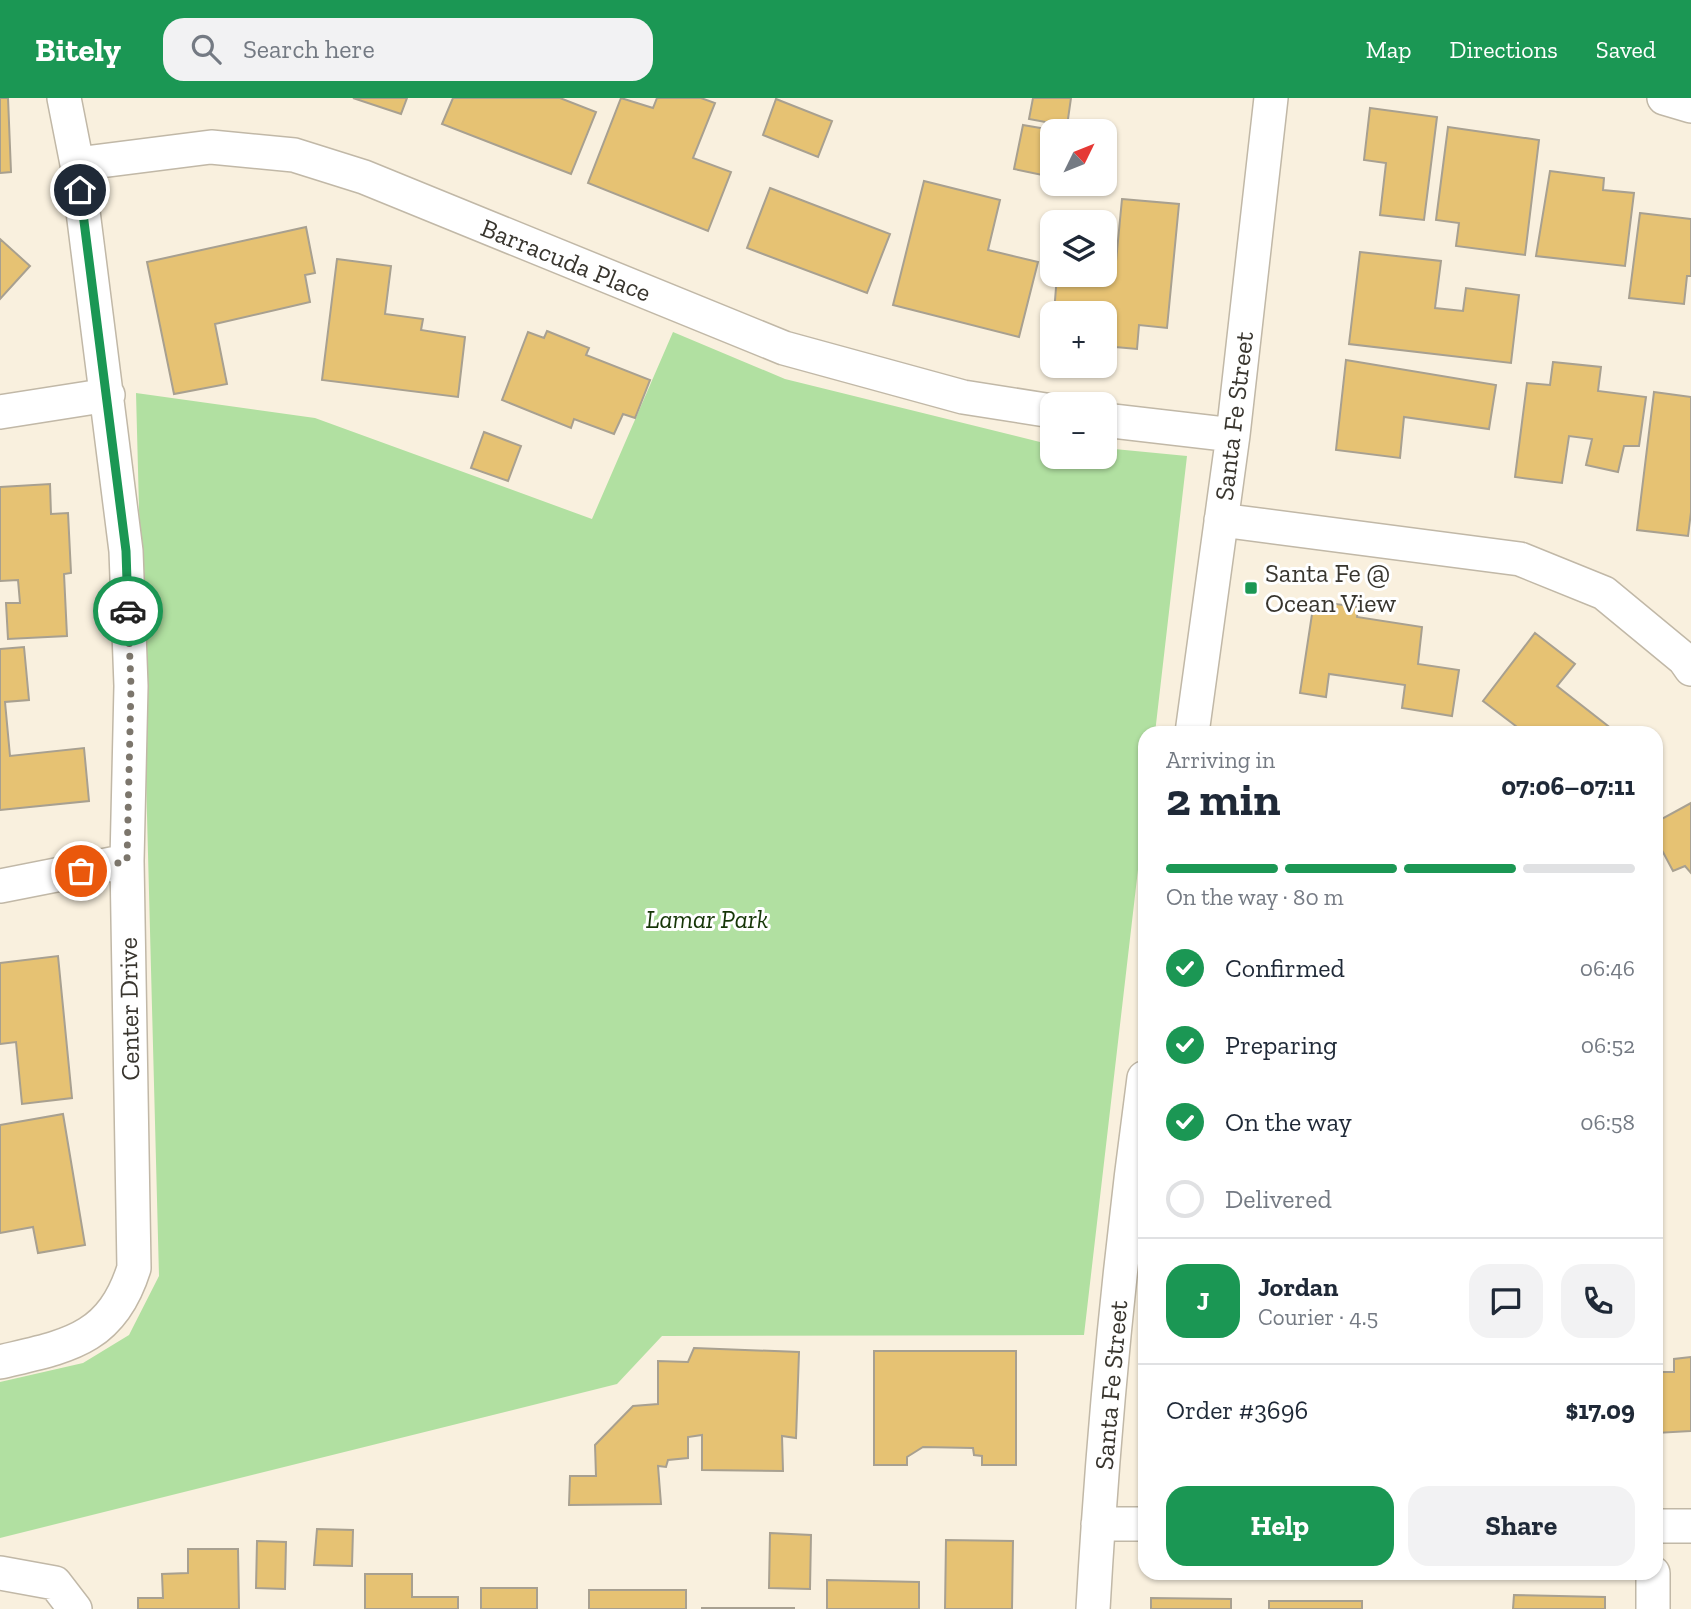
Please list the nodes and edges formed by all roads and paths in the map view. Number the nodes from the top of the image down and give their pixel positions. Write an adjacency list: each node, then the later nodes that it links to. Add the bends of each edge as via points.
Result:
1 (64, 98): 5 (street, Center Drive)
2 (1271, 98): 10 (street, Santa Fe Street)
3 (1664, 98): 4 (street)
4 (1691, 106)
5 (77, 164): 6 (street, Center Drive); 7 (street, Barracuda Place, via 211,147 294,155 364,177 784,348 963,397)
6 (108, 395): 8 (street); 14 (street, Center Drive, via 126,551 131,686)
7 (1040, 409)
8 (0, 412)
9 (1117, 422): 10 (street)
10 (1233, 435): 11 (street, Santa Fe Street)
11 (1221, 520): 12 (street, via 1520,559 1605,593); 13 (street, Santa Fe Street)
12 (1691, 669)
13 (1193, 726)
14 (127, 861): 15 (street); 17 (street, Center Drive, via 134,1268 125,1295 101,1327 71,1345)
15 (0, 886)
16 (1138, 1123): 18 (street, Santa Fe Street)
17 (0, 1362)
18 (1098, 1524): 19 (street); 25 (street, Santa Fe Street)
19 (1138, 1524)
20 (1663, 1526): 21 (street)
21 (1691, 1526)
22 (0, 1573): 24 (street, via 55,1583)
23 (1653, 1580): 26 (street)
24 (75, 1609)
25 (1093, 1609)
26 (1653, 1609)

